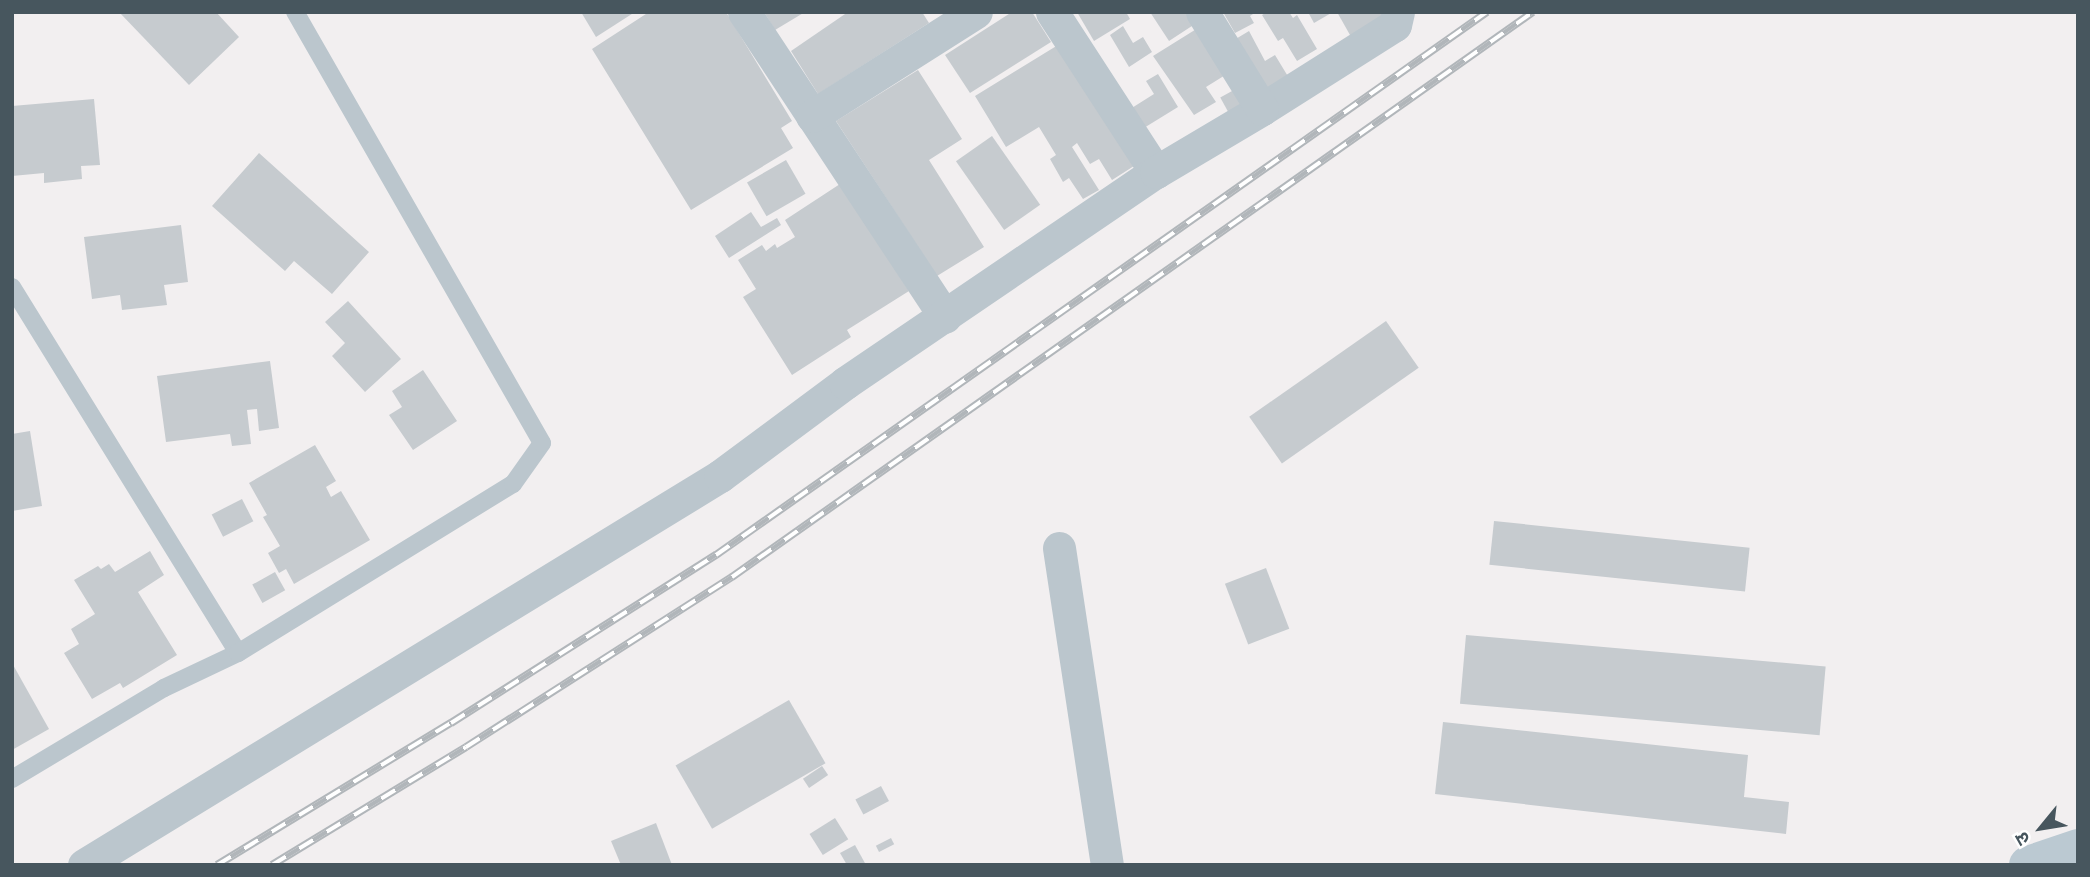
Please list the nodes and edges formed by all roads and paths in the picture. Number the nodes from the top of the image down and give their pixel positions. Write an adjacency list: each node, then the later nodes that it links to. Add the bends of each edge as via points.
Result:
1 (295, 12): 13 (lane, via 542,443 513,484)
2 (744, 12): 8 (street)
3 (976, 12): 8 (street)
4 (1052, 12): 9 (street)
5 (1202, 12): 7 (street)
6 (1403, 16): 7 (street)
7 (1262, 109): 9 (street)
8 (812, 116): 11 (street)
9 (1156, 173): 11 (street)
10 (12, 287): 13 (lane)
11 (945, 317): 16 (street, via 845,383 720,476)
12 (1059, 548): 17 (street)
13 (237, 653): 14 (lane, via 164,688)
14 (12, 779)
15 (2078, 848): 18 (street)
16 (84, 865)
17 (1107, 865)
18 (2028, 865)

